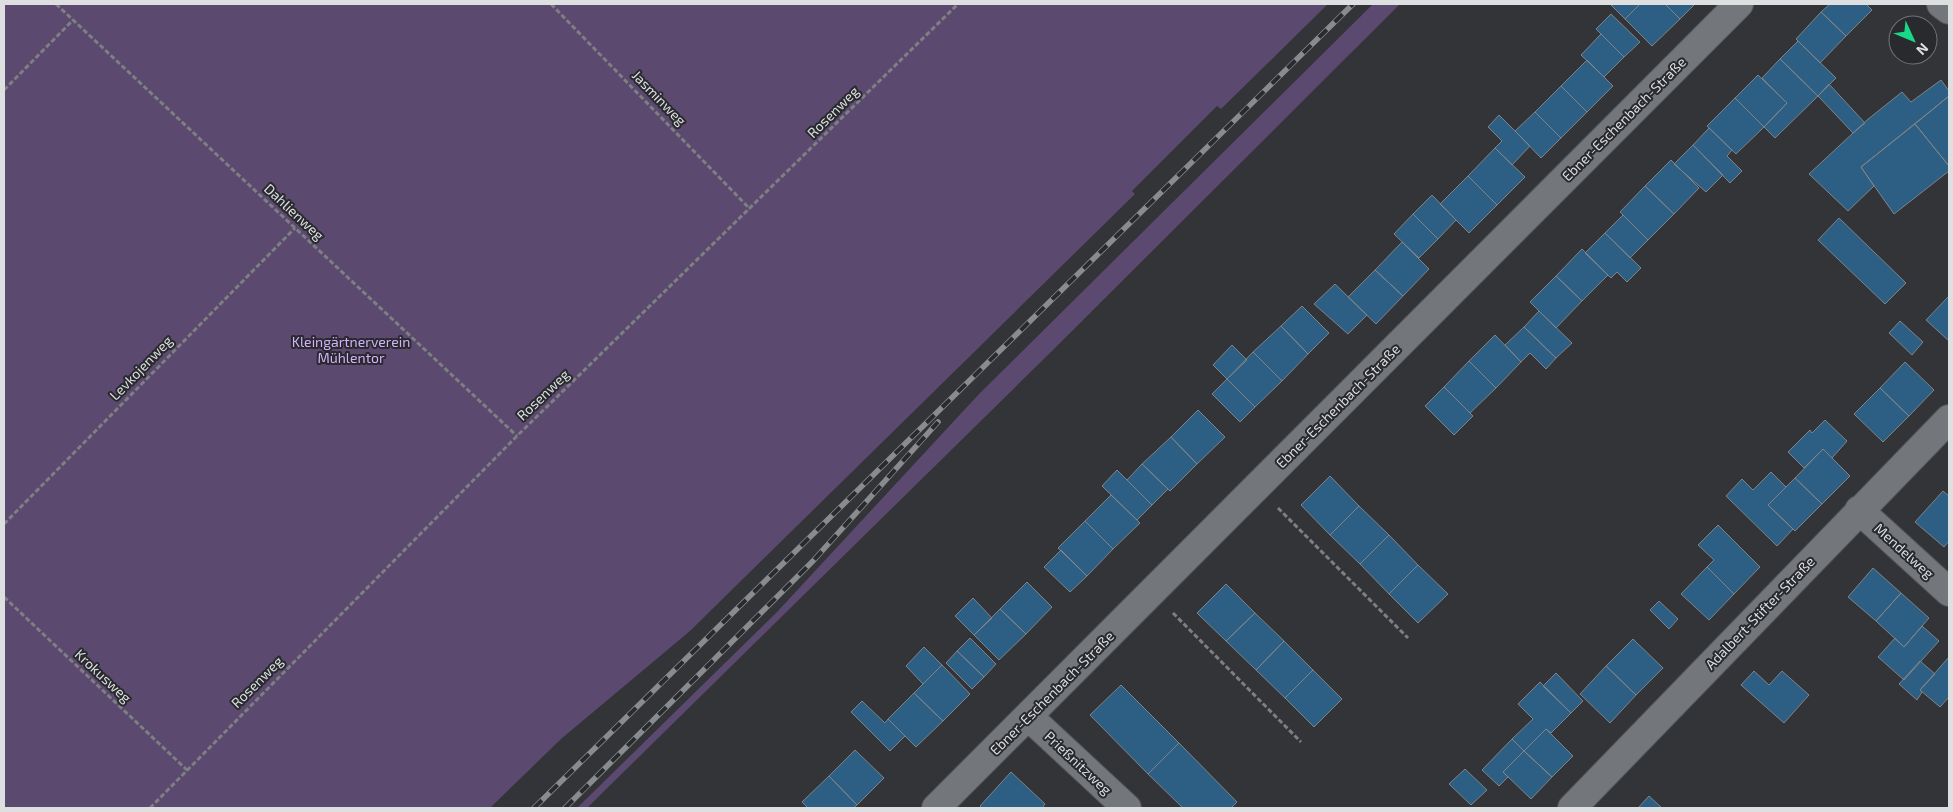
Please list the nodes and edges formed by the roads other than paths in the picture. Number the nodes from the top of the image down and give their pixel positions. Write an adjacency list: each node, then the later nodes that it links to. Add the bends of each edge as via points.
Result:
1 (1739, 4): 7 (street, Ebner-Eschenbach-Straße)
2 (1942, 4): 3 (street)
3 (1949, 10)
4 (1949, 419): 5 (street, Adalbert-Stifter-Straße)
5 (1859, 510): 6 (street, Mendelweg); 10 (street, Adalbert-Stifter-Straße)
6 (1949, 592)
7 (1029, 717): 8 (street, Ebner-Eschenbach-Straße); 9 (street, Prießnitzweg)
8 (936, 808)
9 (1127, 808)
10 (1572, 808)

